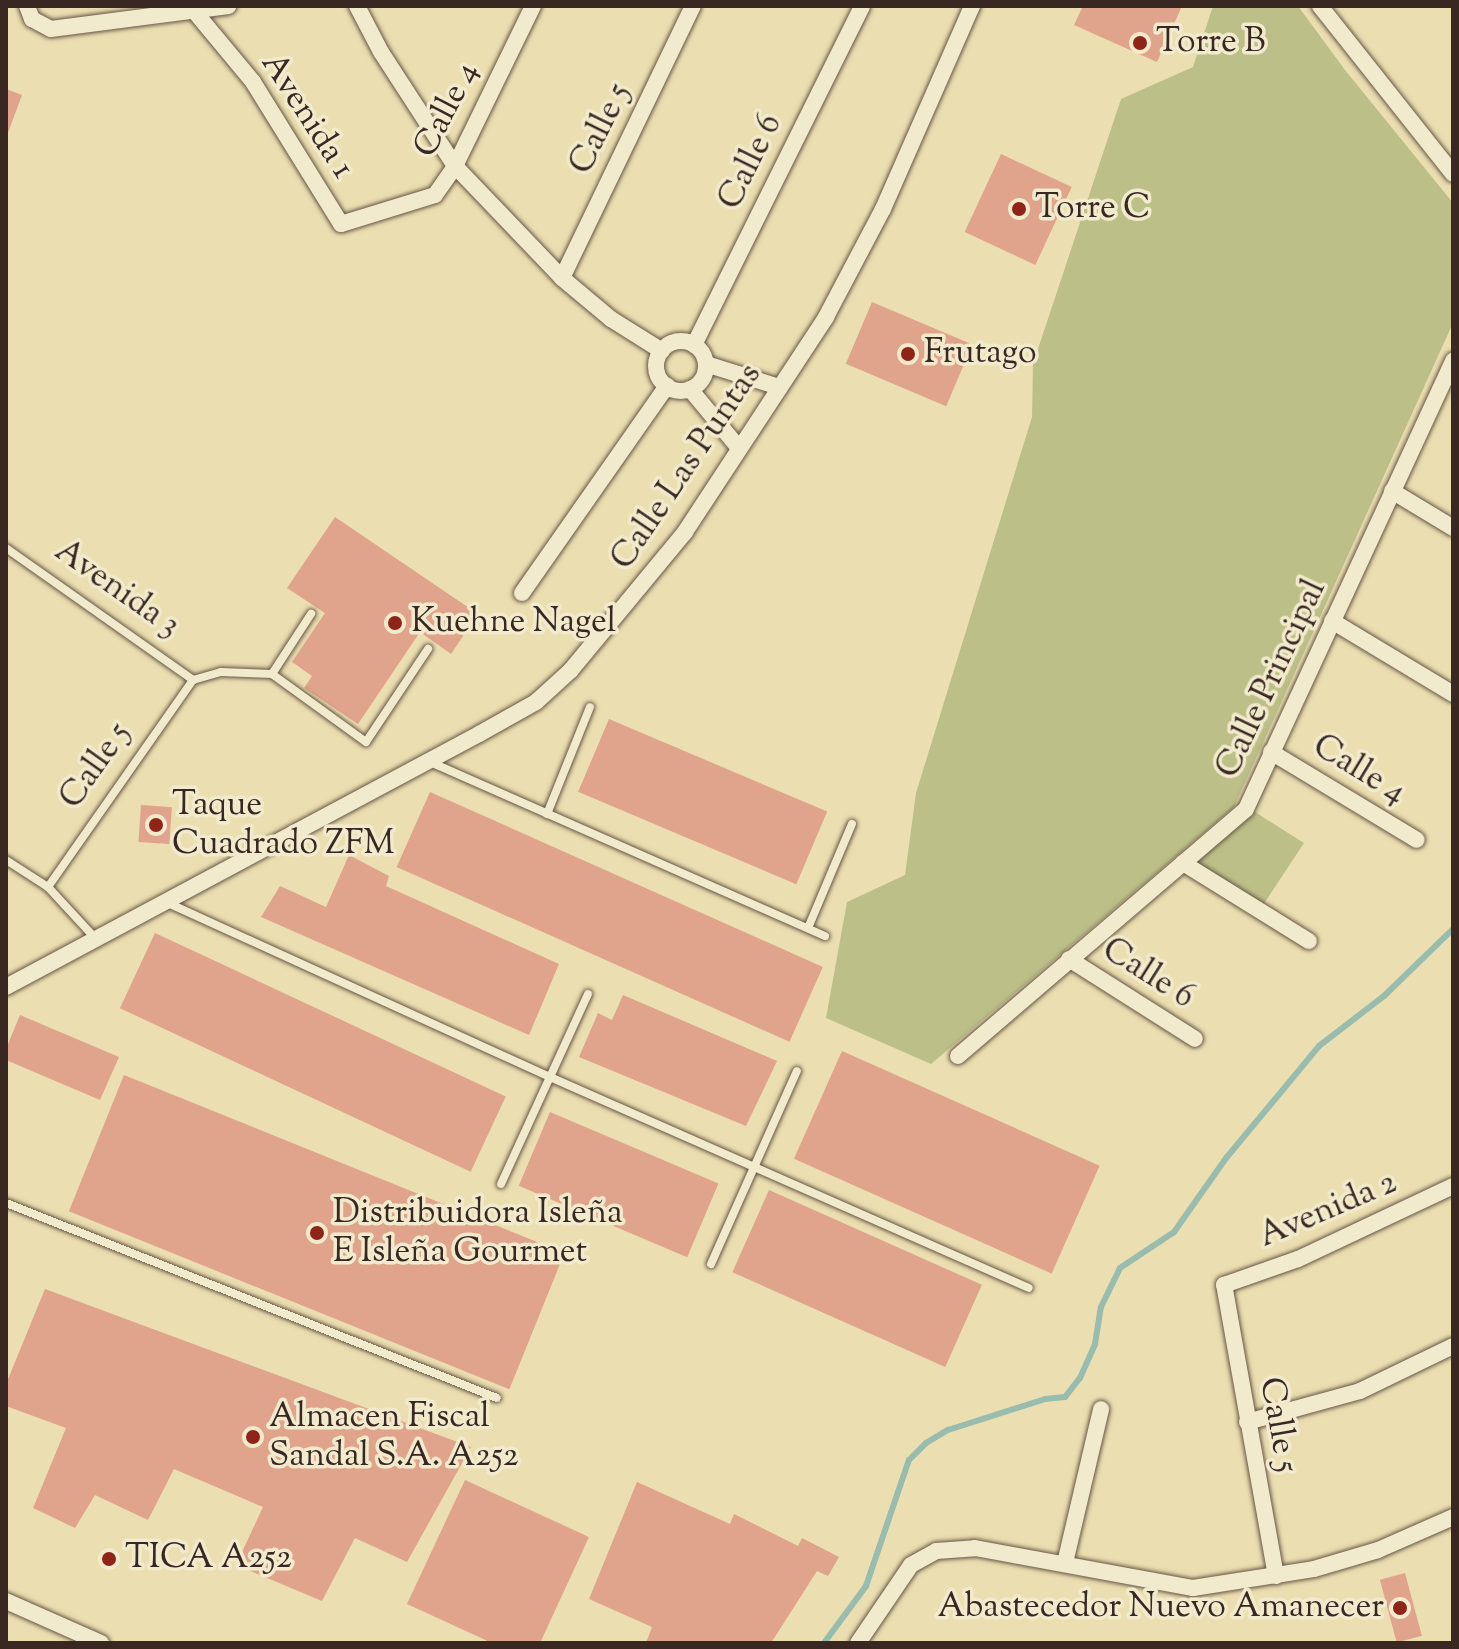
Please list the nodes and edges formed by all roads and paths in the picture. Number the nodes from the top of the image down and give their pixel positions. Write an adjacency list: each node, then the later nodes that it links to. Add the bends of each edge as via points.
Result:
1 (27, 6): 9 (street, via 32,19 51,29)
2 (229, 6): 9 (street)
3 (357, 6): 10 (street)
4 (533, 6): 10 (street, Calle 4)
5 (693, 6): 13 (street, Calle 5)
6 (862, 6): 14 (street, Calle 6)
7 (972, 6): 19 (street, Calle Las Puntas, via 883,209 826,317)
8 (1320, 6): 11 (street)
9 (192, 9): 12 (street, Avenida 1, via 253,82)
10 (455, 166): 12 (street, Calle 4, via 435,195); 13 (street)
11 (1453, 174)
12 (341, 224)
13 (562, 278): 15 (street, via 611,319)
14 (694, 345): 15 (street, via 677,342); 17 (street)
15 (662, 351): 18 (street, via 657,373)
16 (1453, 363): 22 (street, Calle Principal)
17 (706, 364): 19 (street); 20 (street, via 702,379)
18 (667, 386): 20 (street); 25 (street)
19 (779, 387): 21 (street, Calle Las Puntas)
20 (690, 389): 21 (street)
21 (738, 447): 34 (street, Calle Las Puntas, via 685,532 562,679 536,702)
22 (1392, 491): 23 (street); 27 (street, Calle Principal)
23 (1453, 528)
24 (6, 548): 30 (lane, Avenida 3)
25 (522, 593)
26 (311, 614): 29 (lane)
27 (1332, 621): 31 (street); 33 (street, Calle Principal)
28 (428, 649): 29 (lane, via 366,742)
29 (272, 674): 30 (lane, via 221,672)
30 (193, 680): 40 (lane, Calle 5)
31 (1453, 694)
32 (590, 707): 35 (lane)
33 (1271, 752): 37 (street, Calle 4); 39 (street, Calle Principal, via 1246,809)
34 (428, 761): 35 (lane); 41 (street, Calle Las Puntas)
35 (547, 814): 42 (lane)
36 (852, 824): 42 (lane)
37 (1417, 840)
38 (6, 860): 40 (lane)
39 (1183, 863): 45 (street); 46 (street, Calle Principal)
40 (48, 887): 44 (lane)
41 (165, 902): 44 (street, Calle Las Puntas); 52 (lane)
42 (808, 928): 43 (lane)
43 (825, 936)
44 (96, 939): 47 (street, Calle Las Puntas)
45 (1309, 941)
46 (1069, 959): 49 (street, Calle 6); 50 (street, Calle Principal)
47 (6, 987)
48 (588, 994): 52 (lane)
49 (1195, 1039)
50 (958, 1056)
51 (797, 1071): 53 (lane)
52 (550, 1077): 53 (lane); 54 (lane)
53 (756, 1168): 57 (lane); 59 (lane)
54 (501, 1184)
55 (1453, 1186): 58 (street, Avenida 2, via 1298,1259)
56 (6, 1203): 61 (lane)
57 (711, 1264)
58 (1224, 1285): 63 (street, Calle 5)
59 (1029, 1288)
60 (1453, 1346): 63 (street, via 1360,1391)
61 (497, 1398)
62 (1101, 1409): 65 (street)
63 (1247, 1422): 66 (street, Calle 5)
64 (1453, 1517): 66 (street, via 1378,1550)
65 (1065, 1563): 66 (street, via 1193,1588); 69 (street, via 975,1548 936,1551 911,1565)
66 (1276, 1576)
67 (6, 1601): 68 (street)
68 (101, 1643)
69 (858, 1643)

